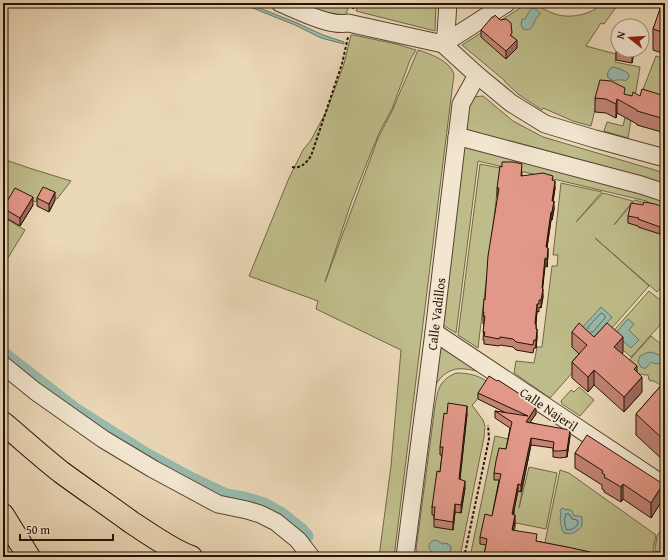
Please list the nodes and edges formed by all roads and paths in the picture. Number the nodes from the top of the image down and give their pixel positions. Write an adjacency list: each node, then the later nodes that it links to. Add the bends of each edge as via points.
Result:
1 (280, 3): 4 (street, via 312,17 336,24)
2 (448, 3): 5 (street)
3 (507, 3): 5 (street)
4 (352, 24): 5 (street); 9 (path, via 342,64 311,156 302,167)
5 (443, 44): 6 (street)
6 (477, 75): 7 (street, Calle Vadillos, via 461,104); 8 (street, via 511,103 545,124)
7 (457, 137): 10 (street); 11 (street, Calle Vadillos)
8 (665, 158)
9 (292, 167)
10 (665, 193)
11 (434, 332): 15 (street, Calle Najeril); 21 (street, Calle Vadillos)
12 (3, 365): 20 (street, via 103,439 153,469 218,504 260,514 276,522 298,540)
13 (3, 423): 19 (highway, via 100,500 144,531)
14 (488, 425): 17 (path, via 489,439)
15 (665, 486)
16 (3, 515): 18 (highway)
17 (465, 553)
18 (29, 557)
19 (191, 557)
20 (311, 557)
21 (406, 557)

